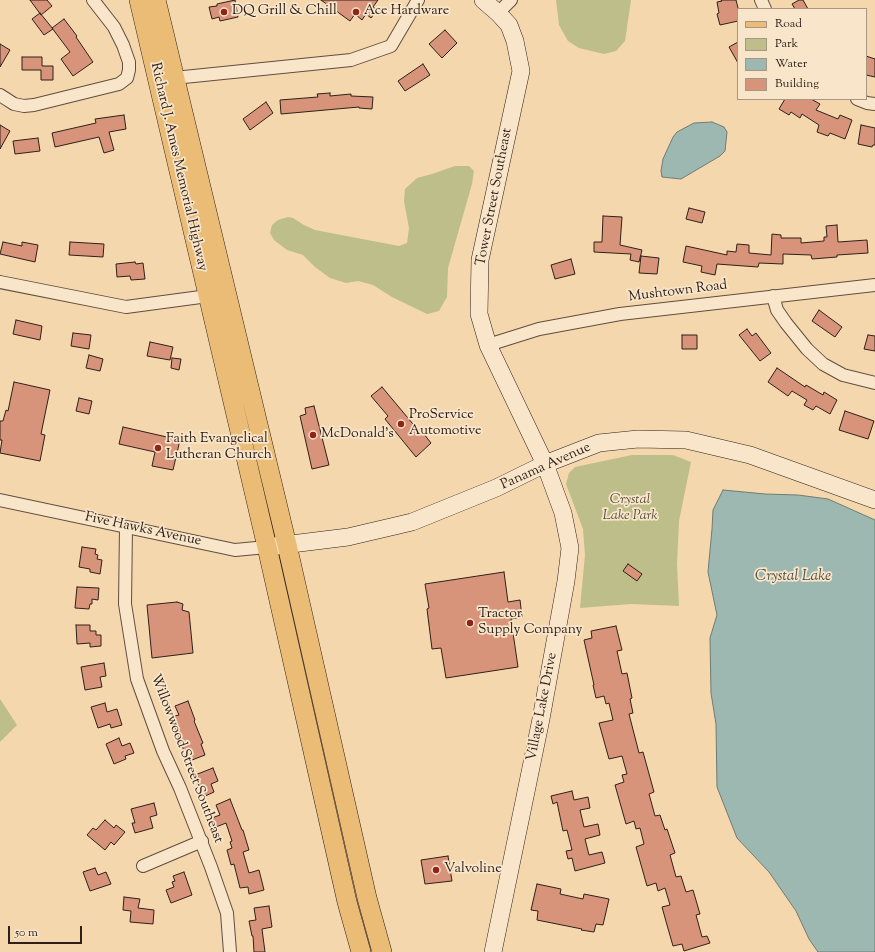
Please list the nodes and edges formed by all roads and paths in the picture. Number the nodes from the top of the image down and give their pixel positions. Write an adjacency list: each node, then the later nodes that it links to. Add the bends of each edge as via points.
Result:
1 (93, 0): 9 (street, via 114,27 123,45 129,62 127,78 119,84 34,105 14,104)
2 (139, 0): 14 (main road, Richard J. Ames Memorial Highway)
3 (156, 0): 8 (main road, Richard J. Ames Memorial Highway)
4 (418, 0): 8 (street, via 391,46 351,60)
5 (483, 0): 7 (street, Tower Street Southeast)
6 (511, 0): 7 (street)
7 (498, 13): 16 (street, Tower Street Southeast, via 509,25 521,71 480,260 479,314)
8 (174, 78): 22 (main road, Richard J. Ames Memorial Highway)
9 (0, 95)
10 (860, 100): 11 (street)
11 (875, 104)
12 (0, 282): 14 (street, via 126,307)
13 (875, 285): 15 (street, Mushtown Road)
14 (208, 296): 23 (main road, Richard J. Ames Memorial Highway)
15 (773, 296): 16 (street, Mushtown Road, via 620,314 539,329); 17 (street, via 777,310 786,323 823,364 842,375)
16 (488, 345): 18 (street, Tower Street Southeast)
17 (875, 383)
18 (545, 464): 20 (street, Panama Avenue, via 599,443 638,439 686,440 750,454); 22 (street, Panama Avenue, via 496,488 412,522 348,537); 29 (street, Village Lake Drive, via 563,513 570,548 541,719)
19 (0, 500): 21 (street, Five Hawks Avenue)
20 (875, 500)
21 (126, 527): 23 (street, Five Hawks Avenue, via 235,550); 24 (street, Willowwood Street Southeast, via 125,604 137,679 163,751)
22 (287, 545): 23 (street, Five Hawks Avenue); 28 (main road, Richard J. Ames Memorial Highway, via 367,898)
23 (267, 548): 27 (main road, Richard J. Ames Memorial Highway, via 347,902)
24 (202, 841): 25 (street); 26 (street, Willowwood Street Southeast, via 227,913)
25 (144, 866)
26 (230, 952)
27 (361, 952)
28 (382, 952)
29 (493, 952)

